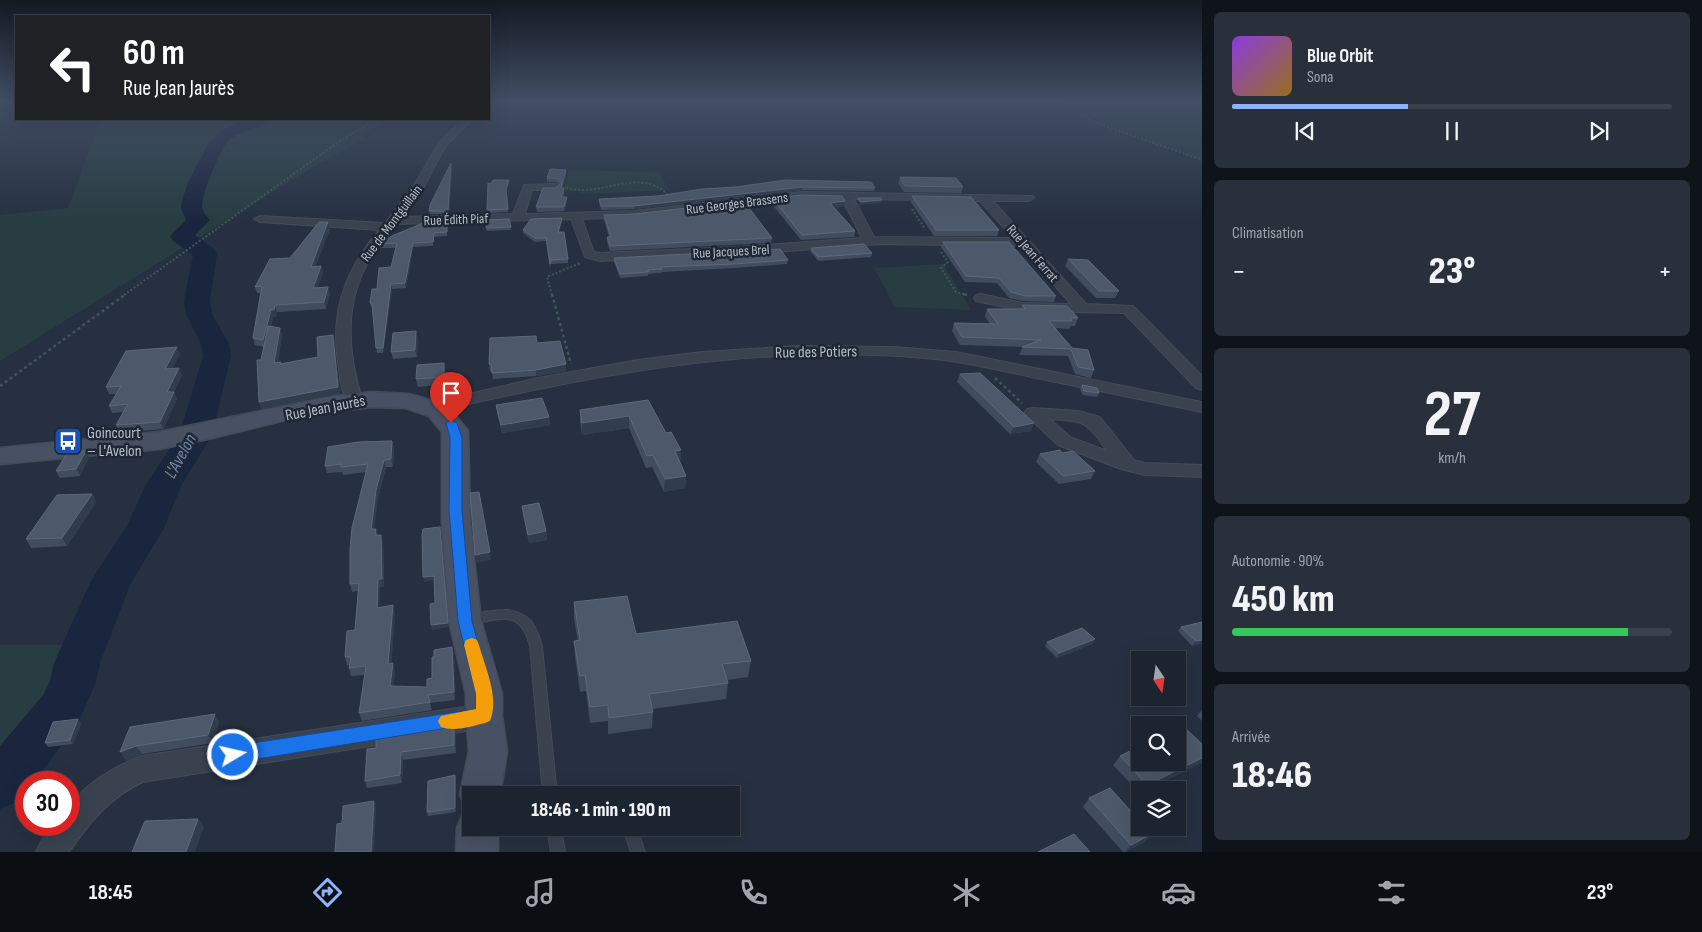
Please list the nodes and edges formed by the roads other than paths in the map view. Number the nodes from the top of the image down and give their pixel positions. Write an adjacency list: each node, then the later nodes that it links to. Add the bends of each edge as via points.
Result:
1 (446, 141): 10 (street, Rue de Montguillain, via 416,191)
2 (555, 187): 7 (street, via 528,187)
3 (846, 195): 4 (street, Rue Georges Brassens); 8 (street, Rue Georges Brassens, via 781,196 677,210); 11 (street)
4 (898, 196): 5 (street, Rue Jean Ferrat)
5 (984, 198): 6 (street, Rue Jean Ferrat); 12 (street, Rue Jean Ferrat)
6 (1029, 198)
7 (518, 216): 8 (street, Rue Édith Piaf); 10 (street, Rue Édith Piaf)
8 (576, 216): 11 (street, Rue Jacques Brel, via 591,255 605,257)
9 (260, 219): 10 (street, Rue Édith Piaf)
10 (390, 224): 16 (street, Rue de Montguillain, via 359,266 347,301 344,357)
11 (870, 241): 12 (street, Rue Jacques Brel)
12 (1024, 242): 14 (street, Rue Jean Ferrat)
13 (981, 298): 14 (street, Rue Jean Ferrat, via 1018,306)
14 (1082, 308): 15 (street, Rue Jean Ferrat, via 1128,309)
15 (1202, 385)
16 (354, 399): 18 (street, Rue Jean Jaurès, via 396,399); 19 (street, Rue Jean Jaurès, via 182,437)
17 (1202, 406): 18 (street, Rue des Potiers, via 977,361 890,350 774,351 668,362 574,376)
18 (430, 408): 22 (street, Rue Jean Jaurès, via 451,423 455,431 455,506)
19 (0, 456)
20 (1128, 465): 20 (street, via 1064,441 1032,413 1094,420); 21 (street, via 1145,469)
21 (1202, 471)
22 (465, 621): 23 (street, Rue Jean Jaurès, via 484,694); 25 (lane, via 506,614 518,616 528,624 536,646)
23 (484, 716): 24 (street, Rue Jean Jaurès, via 488,750); 29 (street, via 142,769 101,791)
24 (482, 786)
25 (549, 786)
26 (478, 836): 30 (street)
27 (555, 836): 31 (lane)
28 (633, 836): 32 (lane)
29 (51, 852)
30 (477, 852)
31 (558, 852)
32 (638, 852)

